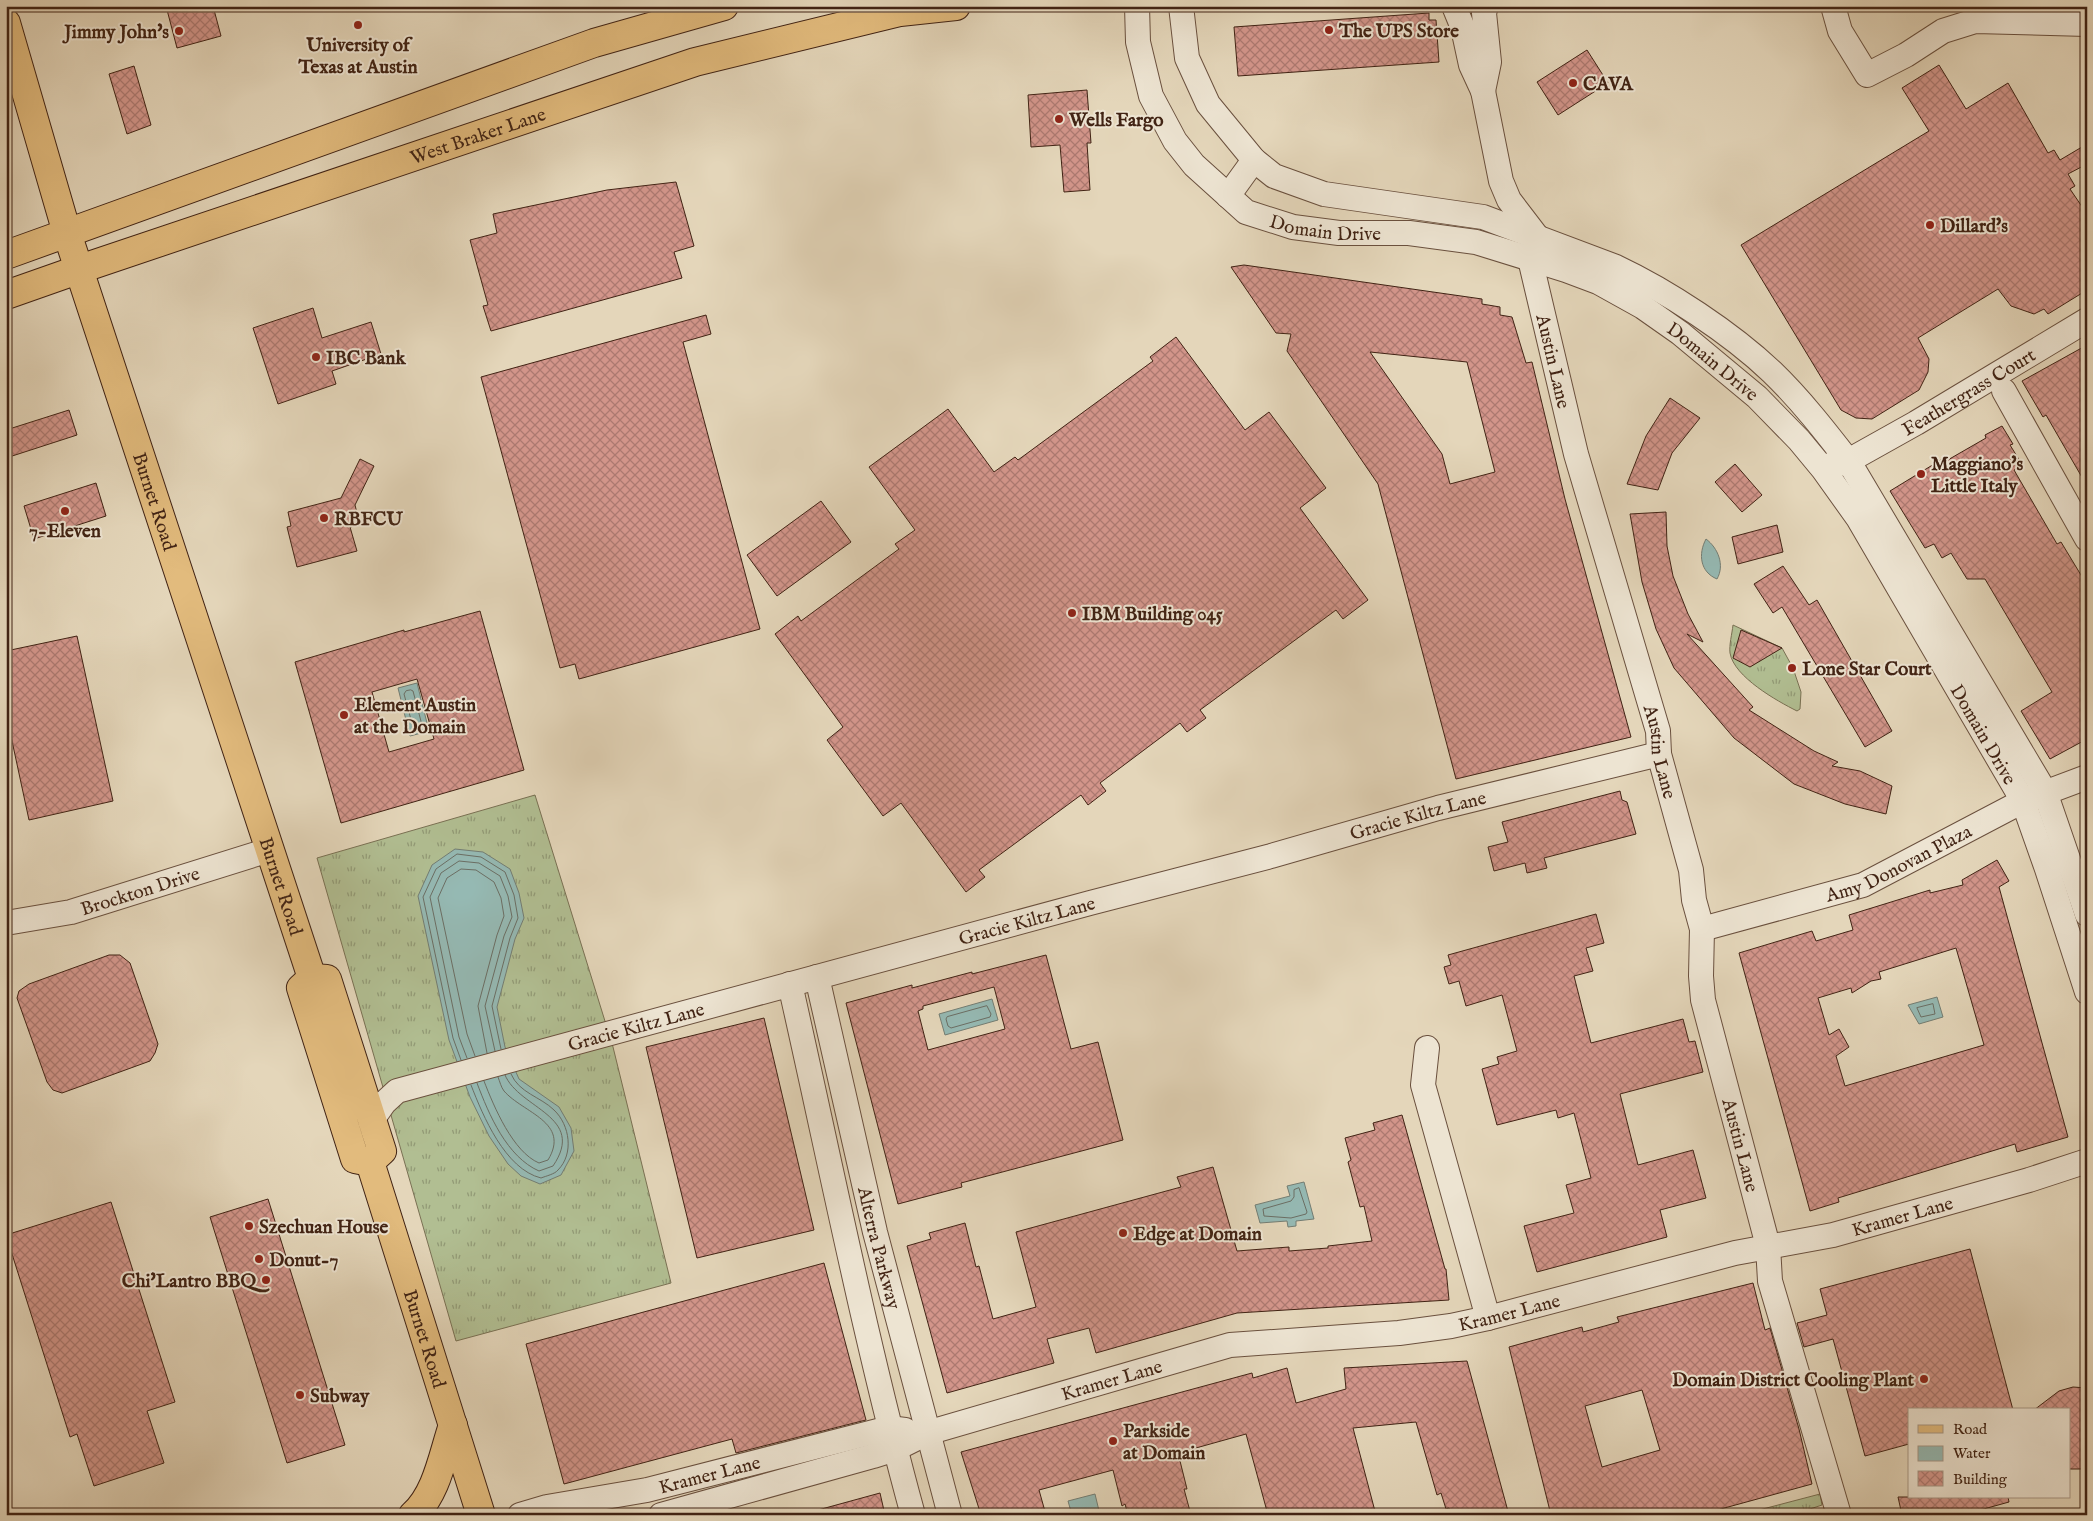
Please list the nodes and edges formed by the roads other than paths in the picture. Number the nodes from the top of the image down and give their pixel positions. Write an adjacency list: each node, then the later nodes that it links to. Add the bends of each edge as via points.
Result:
1 (724, 6): 15 (main road, via 594,43)
2 (956, 6): 19 (main road, West Braker Lane, via 900,12 695,62)
3 (1137, 6): 13 (street, Domain Drive, via 1138,42 1151,96 1175,141 1194,165)
4 (1182, 6): 11 (street, Domain Drive, via 1187,58 1208,104)
5 (1454, 6): 10 (street, via 1463,28 1471,65)
6 (1486, 6): 10 (street, via 1489,62)
7 (1833, 6): 8 (street, via 1840,31 1866,75 1943,31 1974,21)
8 (2087, 24)
9 (8, 33): 15 (main road, Burnet Road)
10 (1483, 91): 12 (street)
11 (1254, 160): 13 (street); 14 (street, Domain Drive, via 1274,176 1324,194)
12 (1496, 161): 14 (street); 17 (street, via 1508,200)
13 (1228, 196): 16 (street, Domain Drive, via 1246,212 1293,226 1340,233 1409,233)
14 (1483, 217): 16 (street); 17 (street, Domain Drive)
15 (67, 234): 18 (main road); 19 (main road, Burnet Road)
16 (1476, 242): 17 (street, Domain Drive)
17 (1534, 249): 20 (street, Domain Drive, via 1616,267); 22 (street, Domain Drive, via 1566,270); 28 (street, Austin Lane, via 1576,454 1658,731)
18 (6, 255)
19 (80, 269): 21 (main road, West Braker Lane); 32 (main road, Burnet Road)
20 (1636, 276): 22 (street); 26 (street, Domain Drive, via 1724,332 1772,371)
21 (6, 295)
22 (1623, 296): 24 (street, Domain Drive)
23 (2087, 320): 26 (street, Feathergrass Court)
24 (1700, 349): 26 (street, via 1741,366 1798,421 1833,462 1843,465); 31 (street, Domain Drive, via 1757,397 1824,469 1858,518)
25 (2004, 391): 27 (street)
26 (1849, 462): 30 (street, Domain Drive)
27 (2087, 539)
28 (1659, 754): 35 (street, Austin Lane, via 1691,870 1694,900); 36 (street, Gracie Kiltz Lane, via 1438,808)
29 (2087, 777): 30 (street, Amy Donovan Plaza)
30 (2046, 792): 31 (street, Amy Donovan Plaza); 33 (street, Domain Drive)
31 (2023, 801): 35 (street, Amy Donovan Plaza, via 1863,885); 39 (street, Domain Drive)
32 (269, 850): 34 (street, Brockton Drive, via 70,912); 37 (main road, Burnet Road)
33 (2087, 914)
34 (6, 923)
35 (1702, 929): 46 (street, Austin Lane, via 1703,1000)
36 (817, 977): 38 (street, Gracie Kiltz Lane); 49 (street, Alterra Parkway, via 875,1232)
37 (312, 978): 41 (main road, via 327,979); 45 (main road, via 301,988 355,1159)
38 (790, 984): 42 (street, Gracie Kiltz Lane); 50 (street, Alterra Parkway)
39 (2087, 992)
40 (1427, 1048): 47 (street, via 1423,1085)
41 (358, 1072): 42 (street); 43 (main road)
42 (397, 1092): 43 (street, Gracie Kiltz Lane, via 384,1102)
43 (372, 1120): 45 (main road, via 382,1151)
44 (2087, 1161): 46 (street, Kramer Lane, via 1833,1236)
45 (370, 1162): 48 (main road, Burnet Road)
46 (1768, 1246): 47 (street, Kramer Lane); 57 (street, Austin Lane, via 1770,1282)
47 (1488, 1318): 49 (street, Kramer Lane, via 1399,1333 1230,1345)
48 (453, 1425): 51 (main road, via 434,1481); 52 (main road, Burnet Road)
49 (927, 1433): 50 (street, Kramer Lane); 56 (street, Alterra Parkway)
50 (892, 1439): 53 (street, Kramer Lane, via 647,1490 547,1506); 54 (street, Kramer Lane); 55 (street, Alterra Parkway)
51 (413, 1515)
52 (481, 1515)
53 (520, 1515)
54 (661, 1515)
55 (914, 1515)
56 (950, 1515)
57 (1839, 1515)

